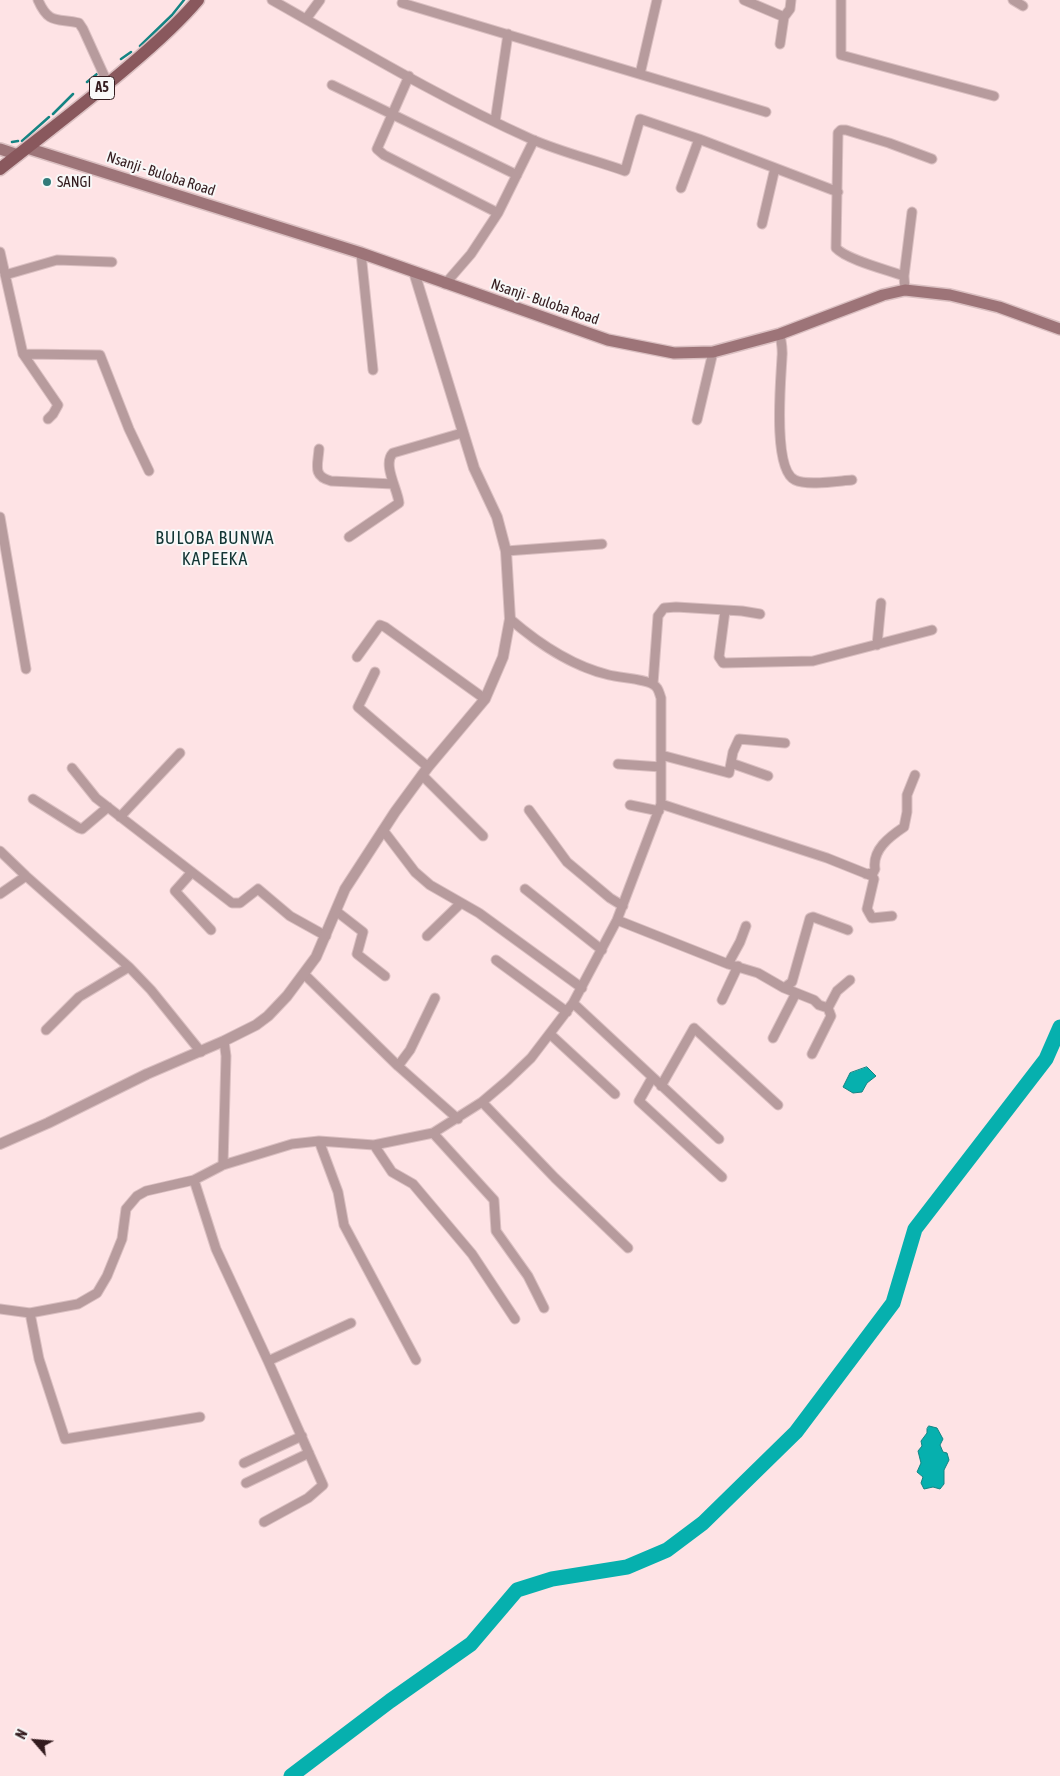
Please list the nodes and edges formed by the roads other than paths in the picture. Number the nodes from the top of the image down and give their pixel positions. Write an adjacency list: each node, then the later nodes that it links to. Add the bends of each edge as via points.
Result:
1 (38, 0): 19 (street, via 42,10 51,18 79,23)
2 (198, 0): 19 (main road, A5, via 177,25)
3 (272, 0): 14 (street)
4 (320, 0): 14 (street)
5 (657, 0): 17 (street)
6 (744, 0): 13 (street)
7 (791, 0): 13 (street, via 790,9)
8 (841, 0): 21 (street, via 841,55)
9 (1013, 0): 12 (street)
10 (402, 3): 11 (street)
11 (423, 4): 15 (street)
12 (1022, 6)
13 (784, 17): 16 (street)
14 (306, 19): 18 (street)
15 (508, 34): 17 (street); 24 (street)
16 (780, 44)
17 (640, 74): 22 (street)
18 (408, 76): 23 (street); 24 (street)
19 (108, 84): 28 (main road, A5)
20 (332, 85): 23 (street)
21 (994, 96)
22 (766, 112)
23 (393, 115): 32 (street); 36 (street, via 378,151)
24 (495, 122): 26 (street)
25 (700, 139): 26 (street, via 640,119 626,171); 30 (street); 33 (street)
26 (534, 140): 32 (street)
27 (0, 149): 28 (main road, Nsanji - Buloba Road)
28 (23, 151): 31 (main road, A5); 39 (main road, Nsanji - Buloba Road)
29 (932, 158): 34 (street, via 844,129 838,134)
30 (775, 168): 34 (street); 37 (street)
31 (0, 169)
32 (517, 175): 36 (street)
33 (681, 188)
34 (838, 192): 43 (street, via 836,250)
35 (912, 212): 43 (street)
36 (498, 213): 44 (street, via 471,254)
37 (762, 224)
38 (0, 252): 42 (street)
39 (361, 254): 41 (main road, Nsanji - Buloba Road); 50 (street)
40 (112, 262): 42 (street, via 57,260)
41 (414, 272): 44 (main road, Nsanji - Buloba Road); 53 (street)
42 (5, 275): 49 (street)
43 (904, 276): 45 (street)
44 (445, 284): 48 (main road, Nsanji - Buloba Road, via 608,340 674,353)
45 (904, 290): 46 (main road, Nsanji - Buloba Road, via 950,295 999,307); 47 (main road, Nsanji - Buloba Road)
46 (1060, 329)
47 (780, 334): 48 (main road, Nsanji - Buloba Road); 56 (street, via 779,419 787,472 801,483)
48 (712, 352): 52 (street)
49 (23, 354): 51 (street, via 58,405); 55 (street, via 100,355)
50 (372, 370)
51 (48, 419)
52 (697, 420)
53 (462, 433): 57 (street, via 393,453 389,458); 61 (street, via 497,517)
54 (319, 449): 57 (street, via 317,471 323,479)
55 (149, 471)
56 (852, 480)
57 (393, 484): 59 (street, via 399,503)
58 (0, 517): 62 (street)
59 (348, 537)
60 (602, 544): 61 (street)
61 (506, 551): 66 (street)
62 (4, 566): 70 (street)
63 (881, 603): 68 (street)
64 (725, 611): 65 (street); 68 (street, via 719,651 723,662 813,661); 72 (street, via 676,607 664,608 660,612)
65 (760, 614)
66 (510, 619): 72 (street, via 534,640 582,667); 73 (street, via 503,657)
67 (932, 630): 68 (street)
68 (877, 645)
69 (357, 657): 73 (street, via 380,625)
70 (26, 669)
71 (374, 672): 81 (street, via 358,707)
72 (653, 684): 76 (street, via 659,689)
73 (485, 699): 81 (street)
74 (785, 743): 77 (street, via 739,739)
75 (180, 753): 89 (street)
76 (661, 755): 77 (street, via 729,773); 79 (street)
77 (731, 762): 83 (street)
78 (618, 764): 79 (street)
79 (661, 767): 87 (street)
80 (72, 768): 86 (street, via 96,798)
81 (425, 771): 90 (street); 91 (street)
82 (915, 775): 94 (street, via 907,795 904,827 879,849 873,873)
83 (768, 776)
84 (33, 799): 86 (street, via 82,829)
85 (630, 804): 87 (street)
86 (108, 807): 89 (street)
87 (660, 808): 94 (street, via 827,858); 99 (street)
88 (529, 810): 99 (street, via 567,862)
89 (120, 817): 93 (street)
90 (383, 830): 98 (street, via 430,885); 100 (street)
91 (483, 836)
92 (0, 851): 95 (street)
93 (192, 872): 104 (street, via 175,891); 106 (street, via 232,903 240,903 258,889 290,916)
94 (866, 874): 101 (street, via 874,879 867,909 872,918)
95 (26, 876): 97 (street); 111 (street)
96 (525, 889): 108 (street)
97 (0, 894)
98 (462, 903): 107 (street); 116 (street)
99 (623, 906): 102 (street)
100 (336, 911): 106 (street); 114 (street, via 363,932 357,954)
101 (892, 916)
102 (617, 920): 108 (street); 110 (street)
103 (746, 926): 110 (street)
104 (211, 930)
105 (848, 930): 117 (street, via 810,918 792,982)
106 (326, 936): 113 (street)
107 (427, 936)
108 (602, 950): 116 (street)
109 (496, 960): 123 (street)
110 (728, 964): 112 (street)
111 (129, 966): 124 (street, via 79,997); 128 (street)
112 (738, 966): 117 (street); 120 (street)
113 (304, 974): 127 (street, via 268,1016); 130 (street)
114 (385, 976)
115 (850, 980): 122 (street, via 837,990)
116 (582, 988): 121 (street)
117 (784, 988): 118 (street)
118 (796, 993): 122 (street); 126 (street)
119 (435, 998): 130 (street, via 410,1050)
120 (722, 1000)
121 (572, 1004): 123 (street); 131 (street)
122 (828, 1008): 129 (street, via 831,1016)
123 (567, 1012): 125 (street)
124 (46, 1030)
125 (550, 1034): 133 (street); 134 (street, via 531,1058)
126 (773, 1038)
127 (224, 1041): 128 (street); 142 (street)
128 (201, 1052): 140 (street)
129 (812, 1054)
130 (398, 1066): 136 (street)
131 (652, 1078): 132 (street); 143 (street, via 639,1101)
132 (661, 1086): 135 (street, via 694,1028); 138 (street)
133 (615, 1094)
134 (482, 1102): 136 (street); 145 (street)
135 (778, 1105)
136 (458, 1119): 137 (street)
137 (433, 1133): 141 (street); 146 (street, via 494,1200 496,1231 528,1276)
138 (719, 1139)
139 (319, 1141): 141 (street); 142 (street, via 292,1144); 151 (street, via 338,1192 344,1225)
140 (0, 1144)
141 (374, 1145): 149 (street, via 392,1172 413,1184 472,1254)
142 (223, 1165): 144 (street)
143 (722, 1177)
144 (194, 1180): 148 (street, via 137,1196 126,1209 122,1239 97,1293 78,1304); 152 (street, via 216,1249)
145 (628, 1248)
146 (544, 1308)
147 (0, 1309): 148 (street)
148 (30, 1313): 153 (street, via 39,1359 65,1439)
149 (515, 1319)
150 (351, 1323): 152 (street)
151 (416, 1360)
152 (268, 1361): 154 (street)
153 (200, 1417)
154 (302, 1436): 155 (street); 156 (street)
155 (309, 1453): 157 (street); 158 (street, via 323,1485 308,1498)
156 (244, 1463)
157 (246, 1482)
158 (264, 1522)

